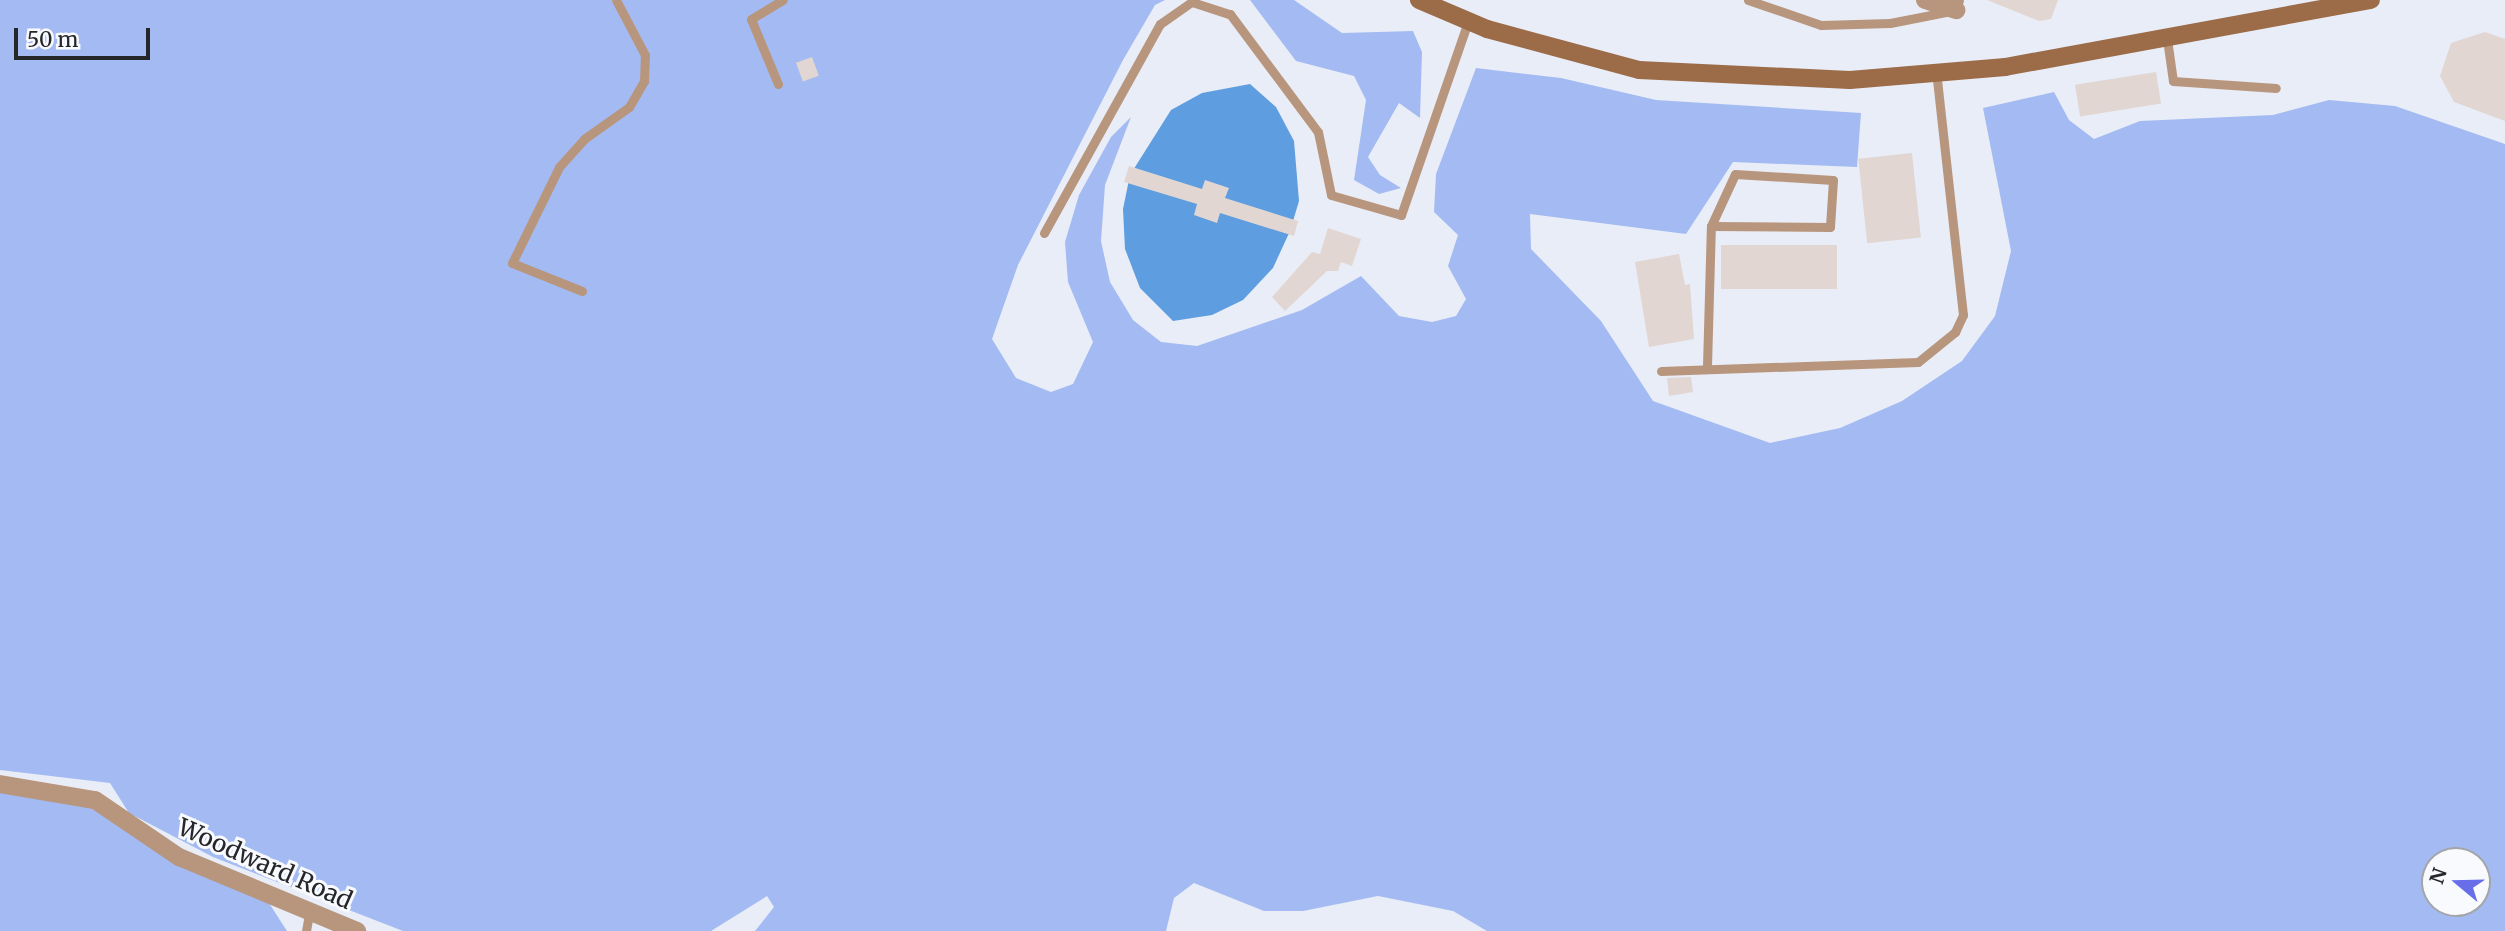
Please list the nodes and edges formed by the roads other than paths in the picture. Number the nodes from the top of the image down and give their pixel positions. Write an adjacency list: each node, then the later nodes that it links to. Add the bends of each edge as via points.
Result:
1 (616, 0): 15 (lane, via 645,55 644,81 629,107 584,139 559,167 512,263)
2 (783, 0): 11 (lane, via 751,19)
3 (1419, 0): 8 (main road)
4 (1748, 0): 7 (lane, via 1821,25 1891,23)
5 (1925, 0): 7 (street)
6 (2371, 0): 9 (main road)
7 (1957, 5)
8 (1468, 21): 10 (main road, via 1639,70 1850,80); 14 (lane, via 1401,215 1331,195 1318,132 1230,14 1192,2 1160,24)
9 (2167, 38): 10 (main road, via 2005,67); 12 (lane, via 2173,81)
10 (1936, 72): 16 (lane, via 1963,315 1955,332 1918,362 1857,369)
11 (778, 84)
12 (2276, 88)
13 (1711, 226): 13 (lane, via 1735,174 1833,180 1830,227); 16 (lane)
14 (1044, 233)
15 (582, 291)
16 (1707, 366): 17 (lane)
17 (1661, 371)
18 (0, 784): 19 (street, Woodward Road, via 95,800 179,857)
19 (308, 923): 20 (street, Woodward Road)
20 (357, 931)

